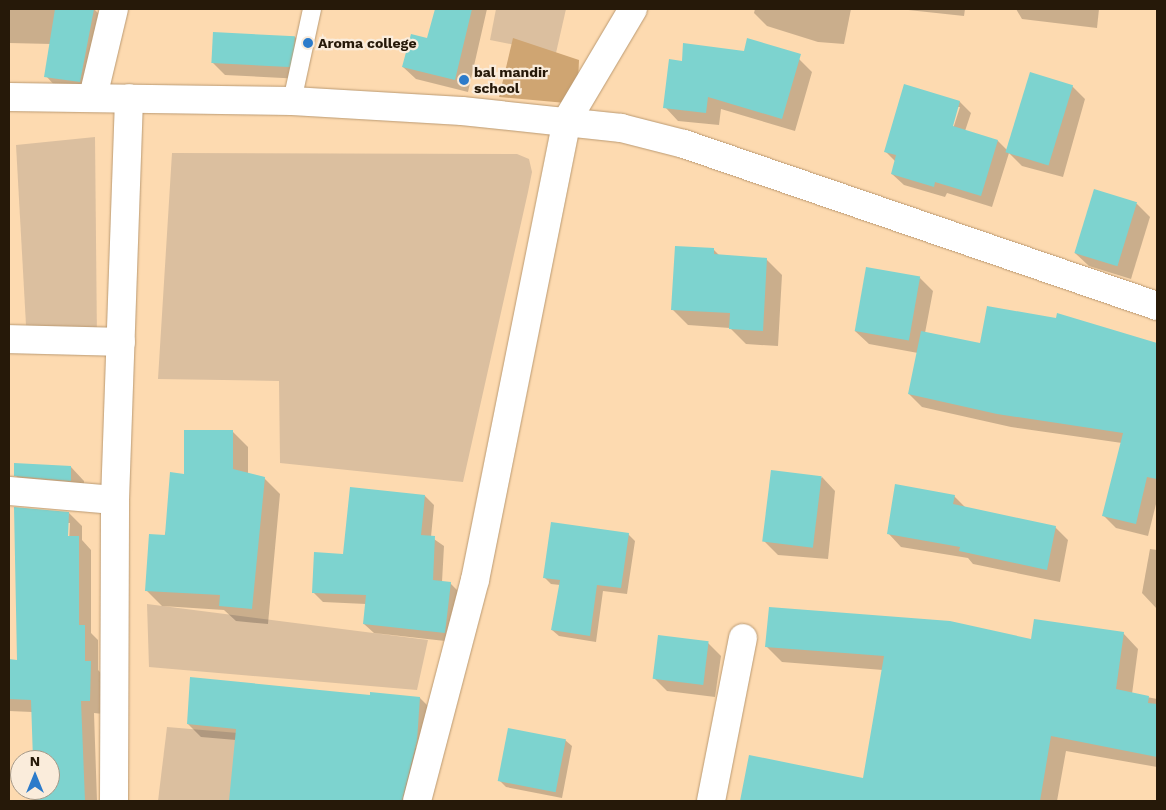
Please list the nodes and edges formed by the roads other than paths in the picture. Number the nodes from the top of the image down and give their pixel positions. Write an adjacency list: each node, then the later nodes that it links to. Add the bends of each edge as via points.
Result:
1 (114, 9): 5 (street)
2 (312, 9): 7 (lane)
3 (633, 9): 8 (street)
4 (9, 97): 5 (street)
5 (94, 97): 6 (street)
6 (129, 98): 7 (street); 11 (street)
7 (292, 101): 8 (street)
8 (568, 120): 9 (street, via 621,128 684,144); 16 (street, via 475,580)
9 (1157, 306)
10 (9, 339): 11 (street)
11 (121, 342): 13 (street)
12 (9, 491): 13 (street)
13 (115, 500): 15 (street)
14 (743, 638): 17 (street)
15 (114, 801)
16 (418, 801)
17 (711, 801)

